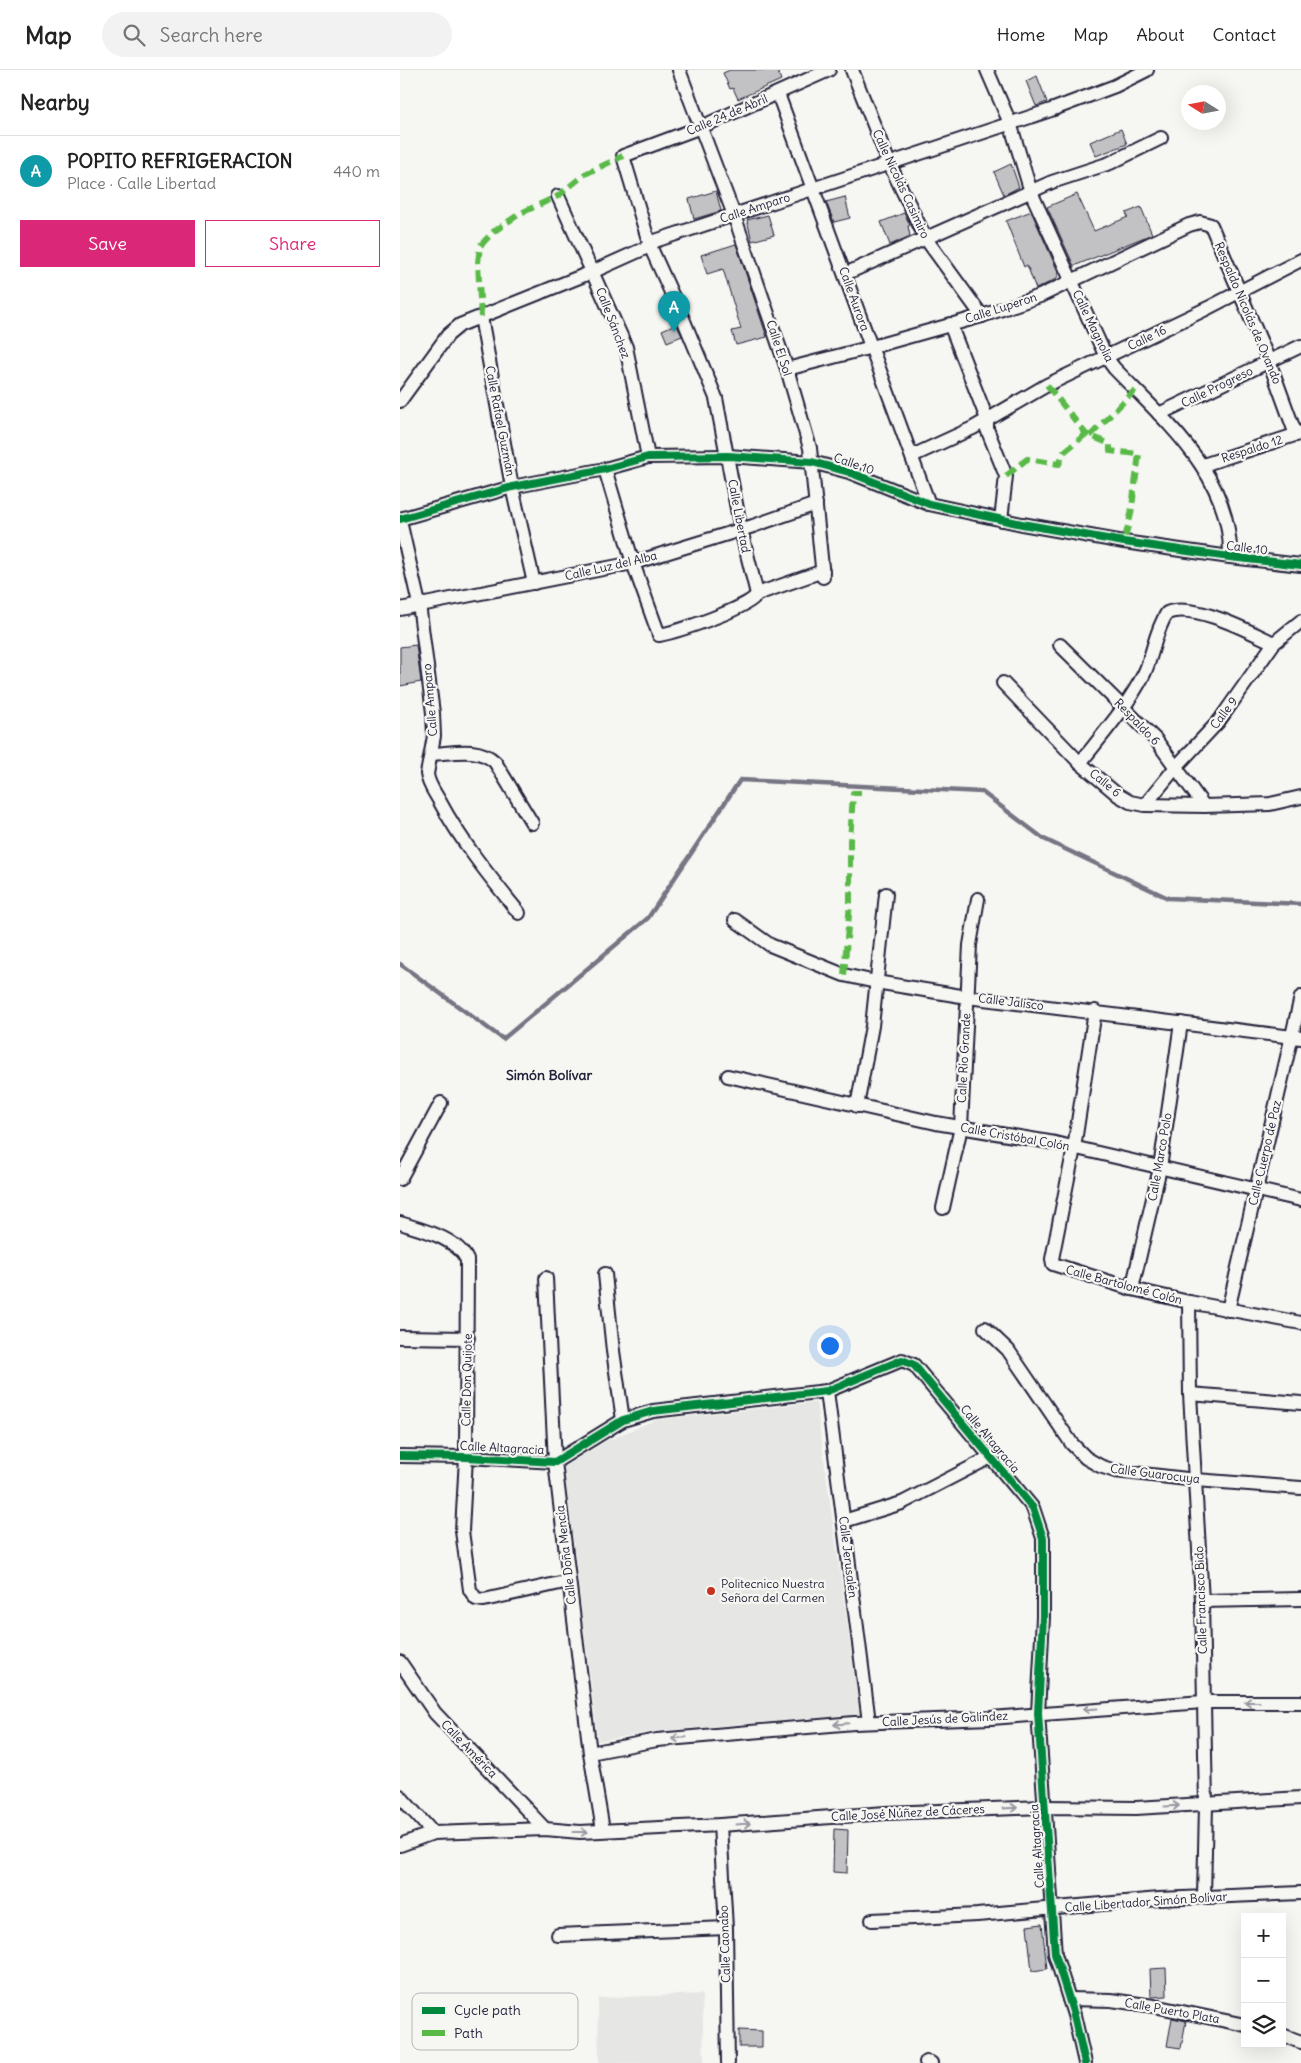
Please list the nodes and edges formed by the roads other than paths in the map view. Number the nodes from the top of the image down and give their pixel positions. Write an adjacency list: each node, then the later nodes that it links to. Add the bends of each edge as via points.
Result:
1 (679, 70): 8 (street, Calle El Sol)
2 (829, 70): 6 (street, Calle 24 de Abril)
3 (852, 70): 11 (street, Calle Nicolás Casimiro)
4 (987, 70): 7 (street, Calle Magnolia)
5 (1147, 70): 7 (street, Calle Amparo, via 1115,86)
6 (778, 94): 8 (street, Calle 24 de Abril); 12 (street, Calle Aurora)
7 (1010, 123): 11 (street, Calle Amparo); 13 (street, Calle Magnolia)
8 (701, 126): 10 (street, Calle 24 de Abril); 15 (street, Calle El Sol)
9 (1161, 138): 13 (street, via 1110,163)
10 (623, 156): 18 (street, Calle Libertad)
11 (889, 163): 12 (street, Calle Amparo); 17 (street, Calle Nicolás Casimiro)
12 (814, 188): 15 (street, Calle Amparo); 21 (street, Calle Aurora)
13 (1031, 192): 17 (street); 22 (street, Calle Magnolia)
14 (558, 196): 20 (street, Calle Sánchez)
15 (734, 215): 18 (street, Calle Amparo, via 656,240); 31 (street, Calle El Sol)
16 (1206, 222): 22 (street, Calle Luperon, via 1189,224); 23 (street, Respaldo Nicolás de Ovando, via 1211,225)
17 (926, 239): 21 (street); 24 (street, Calle Nicolás Casimiro)
18 (650, 246): 20 (street, Calle Amparo); 36 (street, Calle Libertad, via 716,398)
19 (1301, 260): 23 (street, Calle 16)
20 (592, 272): 25 (street, Calle Amparo); 38 (street, Calle Sánchez, via 626,347)
21 (845, 274): 28 (street, Calle Aurora)
22 (1071, 281): 24 (street, Calle Luperon, via 1040,296); 29 (street, Calle Magnolia)
23 (1239, 293): 29 (street, Calle 16); 30 (street, Respaldo Nicolás de Ovando)
24 (982, 316): 26 (street, Calle Luperon)
25 (480, 318): 32 (street, Calle Amparo, via 460,325 448,335); 42 (street, Calle Rafael Guzmán)
26 (950, 324): 28 (street, Calle Luperon); 34 (street)
27 (1301, 346): 30 (street, Calle Progreso)
28 (872, 347): 31 (street, Calle Luperon); 37 (street, Calle Aurora)
29 (1106, 357): 33 (street, Calle Magnolia); 34 (street, Calle 16, via 1047,384)
30 (1269, 361): 33 (street, Calle Progreso); 35 (street, Respaldo Nicolás de Ovando)
31 (787, 369): 39 (street, Calle El Sol)
32 (400, 401)
33 (1159, 414): 40 (street, Calle Magnolia)
34 (987, 419): 37 (street, Calle 16); 46 (street, via 987,429 1006,476)
35 (1299, 434): 40 (street, Respaldo 12)
36 (728, 456): 38 (street, Calle 10); 39 (street, Calle 10); 47 (street, Calle Libertad)
37 (912, 456): 44 (street, Calle Aurora)
38 (648, 457): 41 (street, Calle 10)
39 (812, 462): 43 (street, Calle El Sol); 44 (street, Calle 10, via 849,472)
40 (1203, 465): 48 (street, Calle Magnolia, via 1223,507 1231,541)
41 (605, 469): 42 (street, Calle 10); 49 (street)
42 (512, 487): 45 (street, Calle 10); 51 (street, Calle Rafael Guzmán)
43 (816, 504): 47 (street, Calle Luz del Alba); 52 (street, Calle El Sol, via 823,574)
44 (929, 504): 46 (street, Calle 10)
45 (400, 520): 53 (street, Calle Amparo)
46 (1001, 520): 48 (street, Calle 10)
47 (741, 530): 49 (street, Calle Luz del Alba); 52 (street, Calle Libertad)
48 (1230, 558): 50 (street, Calle 10)
49 (633, 563): 51 (street, Calle Luz del Alba); 52 (street, via 660,635 729,612)
50 (1301, 565)
51 (534, 583): 53 (street, Calle Luz del Alba)
52 (757, 594)
53 (418, 604): 54 (street, Calle Luz del Alba); 60 (street, Calle Amparo, via 433,713)
54 (400, 609)
55 (1301, 621): 56 (street, Calle 9)
56 (1274, 643): 59 (street, via 1226,620 1182,610 1167,613 1152,656); 62 (street, Calle 9, via 1219,722)
57 (1060, 645): 59 (street, Respaldo 6)
58 (1003, 683): 61 (street, Calle 6)
59 (1124, 709): 61 (street); 62 (street, Respaldo 6, via 1156,740)
60 (432, 754): 66 (street, via 477,752 487,755 495,762); 69 (street, Calle Amparo, via 428,780 444,811 484,871)
61 (1080, 763): 64 (street, Calle 6, via 1118,795)
62 (1176, 767): 64 (street, Calle 9); 65 (street, Respaldo 6)
63 (1301, 797): 65 (street, Calle 6, via 1270,804)
64 (1145, 805): 65 (street, Calle 6)
65 (1204, 806)
66 (532, 823)
67 (886, 894): 71 (street)
68 (978, 899): 72 (street, Calle Río Grande, via 970,945)
69 (519, 913)
70 (735, 920): 71 (street, Calle Jalisco, via 770,945 844,975)
71 (876, 982): 72 (street, Calle Jalisco); 79 (street, via 872,1026)
72 (967, 997): 74 (street, Calle Jalisco); 80 (street, Calle Río Grande)
73 (1301, 997): 76 (street, Calle Cuerpo de Paz)
74 (1095, 1011): 75 (street, Calle Jalisco); 81 (street, Calle Bartolomé Colón)
75 (1181, 1023): 76 (street, Calle Jalisco); 82 (street, Calle Marco Polo)
76 (1296, 1038): 84 (street, Calle Cuerpo de Paz)
77 (728, 1076): 79 (street, Calle Cristóbal Colón)
78 (441, 1103): 83 (street)
79 (857, 1106): 80 (street, Calle Cristóbal Colón)
80 (960, 1127): 81 (street, Calle Cristóbal Colón); 86 (street, Calle Río Grande)
81 (1074, 1148): 82 (street, Calle Cristóbal Colón); 90 (street, Calle Bartolomé Colón, via 1053,1264)
82 (1160, 1168): 84 (street, Calle Cristóbal Colón); 90 (street, Calle Marco Polo)
83 (400, 1179)
84 (1257, 1190): 85 (street, Calle Cristóbal Colón); 92 (street, Calle Cuerpo de Paz)
85 (1301, 1200)
86 (942, 1208)
87 (400, 1223): 96 (street, Calle Don Quijote, via 430,1233 463,1252 467,1260)
88 (605, 1274): 100 (street)
89 (546, 1278): 104 (street, Calle Doña Mencía)
90 (1132, 1289): 91 (street, Calle Bartolomé Colón)
91 (1189, 1302): 92 (street, Calle Bartolomé Colón); 98 (street, Calle Francisco Bido)
92 (1228, 1310): 93 (street, Calle Bartolomé Colón)
93 (1301, 1323)
94 (985, 1328): 105 (street, Calle Guarocuya, via 1008,1350 1072,1444 1086,1458 1115,1471)
95 (400, 1337): 96 (street)
96 (468, 1338): 102 (street, Calle Don Quijote)
97 (827, 1391): 100 (street, Calle Altagracia, via 652,1410); 103 (street, Calle Altagracia, via 902,1360 908,1362); 107 (street, Calle Jerusalén)
98 (1190, 1394): 99 (street); 105 (street, Calle Francisco Bido)
99 (1301, 1403)
100 (623, 1420): 104 (street, Calle Altagracia)
101 (400, 1456): 102 (street, Calle Altagracia)
102 (466, 1457): 104 (street, Calle Altagracia); 108 (street, Calle Don Quijote, via 462,1531 470,1590 476,1598 484,1600)
103 (991, 1457): 107 (street, via 902,1503); 114 (street, Calle Altagracia, via 1033,1508 1043,1538)
104 (555, 1462): 108 (street, Calle Doña Mencía)
105 (1196, 1480): 106 (street, Calle Guarocuya); 110 (street, Calle Francisco Bido)
106 (1301, 1488)
107 (844, 1521): 115 (street, Calle Jerusalén)
108 (569, 1581): 116 (street, Calle Doña Mencía)
109 (1301, 1598): 110 (street)
110 (1202, 1601): 112 (street, Calle Francisco Bido)
111 (400, 1662): 122 (street, Calle América, via 435,1713)
112 (1203, 1702): 113 (street, Calle Jesús de Galíndez, one-way to 112); 114 (street, Calle Jesús de Galíndez, one-way to 114); 119 (street, Calle Francisco Bido)
113 (1301, 1702)
114 (1038, 1713): 115 (street, Calle Jesús de Galíndez); 120 (street, Calle Altagracia)
115 (870, 1722): 116 (street, Calle Jesús de Galíndez, one-way to 116, via 658,1740)
116 (590, 1753): 123 (street, Calle Doña Mencía)
117 (400, 1796): 124 (street)
118 (1301, 1798): 119 (street, Calle José Núñez de Cáceres)
119 (1206, 1805): 120 (street, Calle José Núñez de Cáceres, one-way to 119); 127 (street, Calle Francisco Bido)
120 (1045, 1807): 121 (street, Calle José Núñez de Cáceres, one-way to 120, via 886,1812); 128 (street, Calle Altagracia)
121 (720, 1826): 123 (street, Calle José Núñez de Cáceres); 130 (street, Calle Caonabo)
122 (545, 1829): 123 (street, Calle José Núñez de Cáceres, one-way to 123); 124 (street, Calle José Núñez de Cáceres)
123 (603, 1830)
124 (433, 1833): 125 (street, Calle José Núñez de Cáceres)
125 (400, 1845)
126 (1301, 1893): 127 (street, Calle Libertador Simón Bolívar)
127 (1204, 1898): 128 (street, Calle Libertador Simón Bolívar)
128 (1052, 1909): 129 (street, Calle Libertador Simón Bolívar); 132 (street, Calle Altagracia, via 1055,1954)
129 (872, 1920)
130 (726, 1928): 131 (street); 136 (street, Calle Caonabo)
131 (558, 1935)
132 (1069, 1999): 133 (street, Calle Puerto Plata, via 1154,2006); 137 (street, Calle Altagracia)
133 (1241, 2024)
134 (1286, 2036): 135 (street)
135 (1301, 2042)
136 (728, 2063)
137 (1085, 2063)

